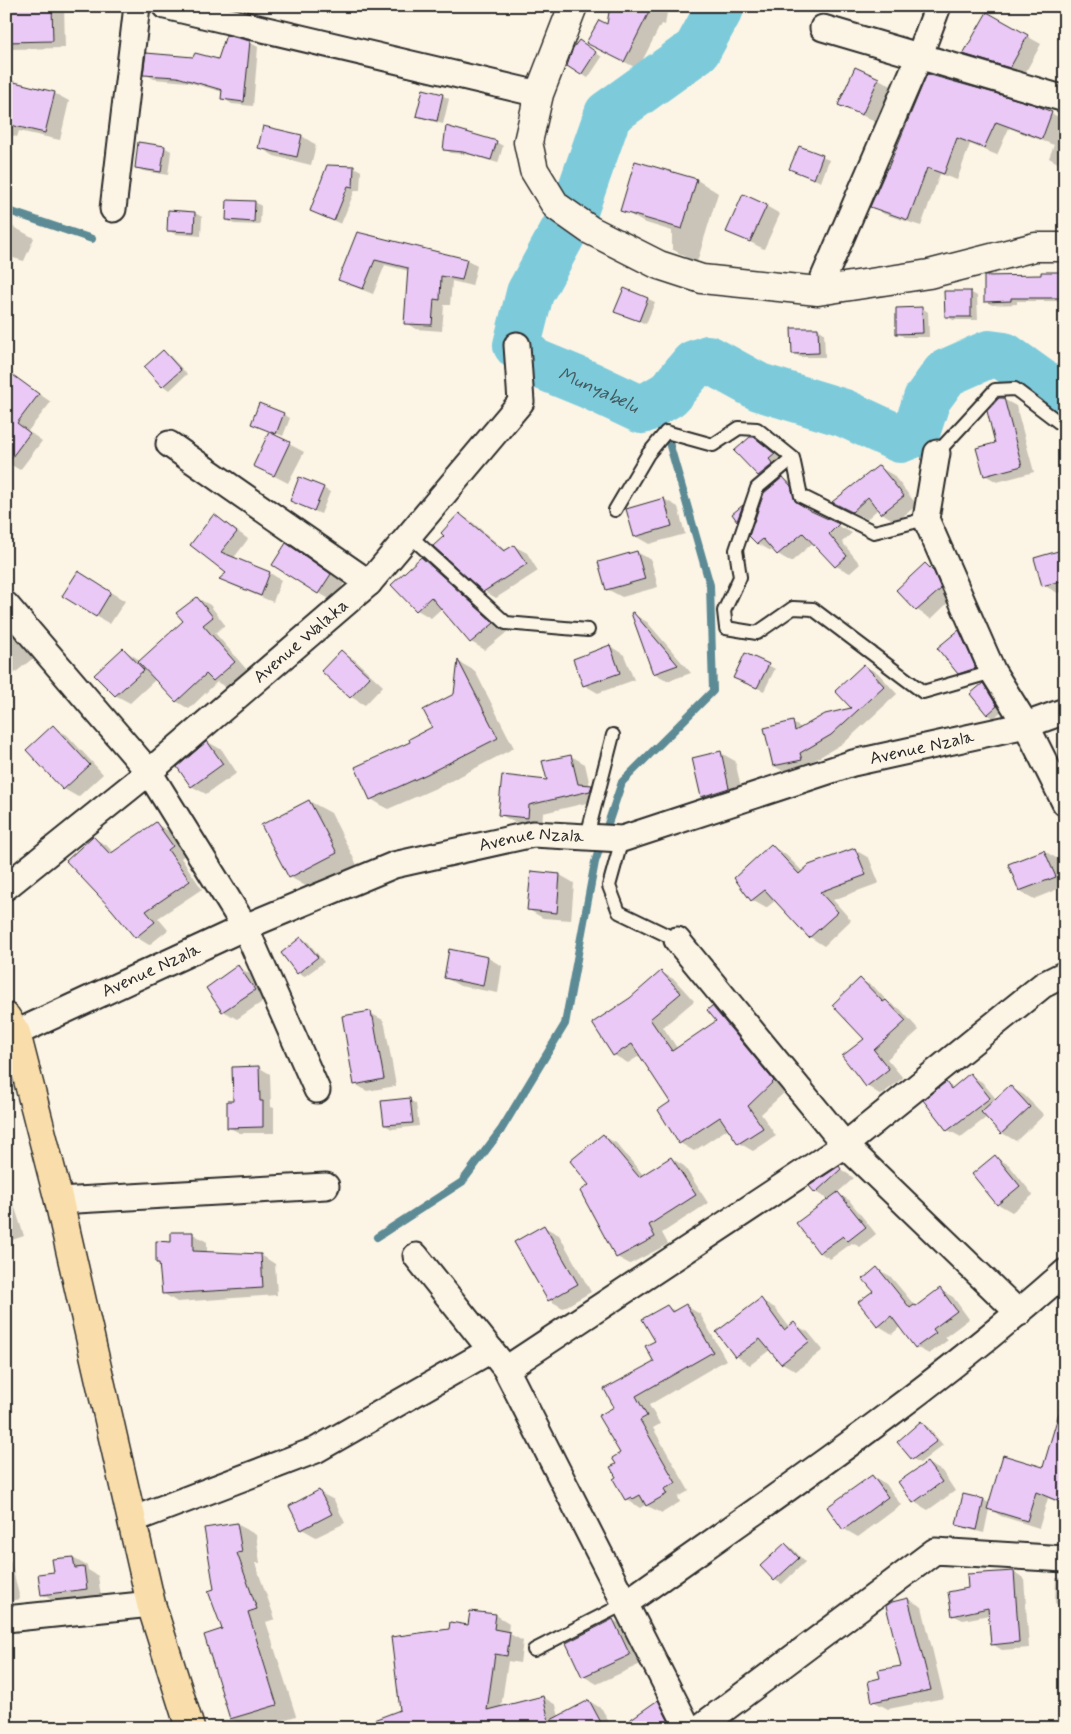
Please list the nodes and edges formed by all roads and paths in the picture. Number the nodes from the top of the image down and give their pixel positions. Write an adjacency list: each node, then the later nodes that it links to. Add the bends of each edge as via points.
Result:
1 (137, 6): 9 (street)
2 (165, 6): 7 (street)
3 (573, 6): 7 (street)
4 (938, 6): 6 (street)
5 (823, 28): 6 (street)
6 (919, 57): 8 (street); 11 (street)
7 (539, 94): 11 (street, via 528,142 534,170 556,206 590,230 659,265 702,279)
8 (1065, 99)
9 (113, 209)
10 (1065, 247): 11 (street, via 1035,247 929,274)
11 (818, 291)
12 (517, 345): 19 (street, Avenue Walaka, via 521,402)
13 (1065, 427): 15 (lane, via 1015,389 994,390)
14 (169, 444): 20 (street)
15 (937, 453): 18 (street)
16 (793, 458): 17 (lane, via 757,429 738,428 712,445 666,432 648,454); 18 (lane, via 801,496 874,532); 23 (lane, via 758,488 736,550 740,577 724,610 726,628 758,634 793,608 813,609 923,692)
17 (615, 510)
18 (926, 519): 23 (street)
19 (409, 535): 20 (street, Avenue Walaka); 22 (lane, via 506,623)
20 (369, 583): 27 (street, Avenue Walaka)
21 (6, 605): 27 (street)
22 (588, 630)
23 (994, 672): 25 (street)
24 (1065, 711): 25 (street, Avenue Nzala)
25 (1026, 725): 28 (street); 29 (street, Avenue Nzala, via 853,763)
26 (613, 734): 29 (lane)
27 (149, 772): 30 (street, Avenue Walaka); 31 (street)
28 (1065, 802)
29 (603, 837): 31 (street, Avenue Nzala, via 533,834 394,865); 32 (lane, via 609,886 619,912)
30 (6, 887)
31 (245, 927): 34 (street, Avenue Nzala); 35 (street)
32 (677, 940): 36 (street)
33 (1065, 974): 36 (street, via 1043,985)
34 (11, 1025): 38 (highway)
35 (317, 1090)
36 (845, 1145): 41 (street); 42 (street)
37 (326, 1186): 38 (street)
38 (59, 1202): 43 (highway)
39 (416, 1256): 42 (street)
40 (1065, 1272): 41 (street)
41 (1019, 1313): 45 (street, via 856,1440)
42 (498, 1360): 43 (street, via 316,1450); 45 (street)
43 (132, 1520): 46 (highway)
44 (1065, 1559): 51 (street, via 935,1551)
45 (626, 1603): 48 (lane); 50 (street)
46 (151, 1604): 47 (street); 49 (highway)
47 (6, 1619)
48 (534, 1650)
49 (190, 1728)
50 (688, 1728)
51 (699, 1728)

